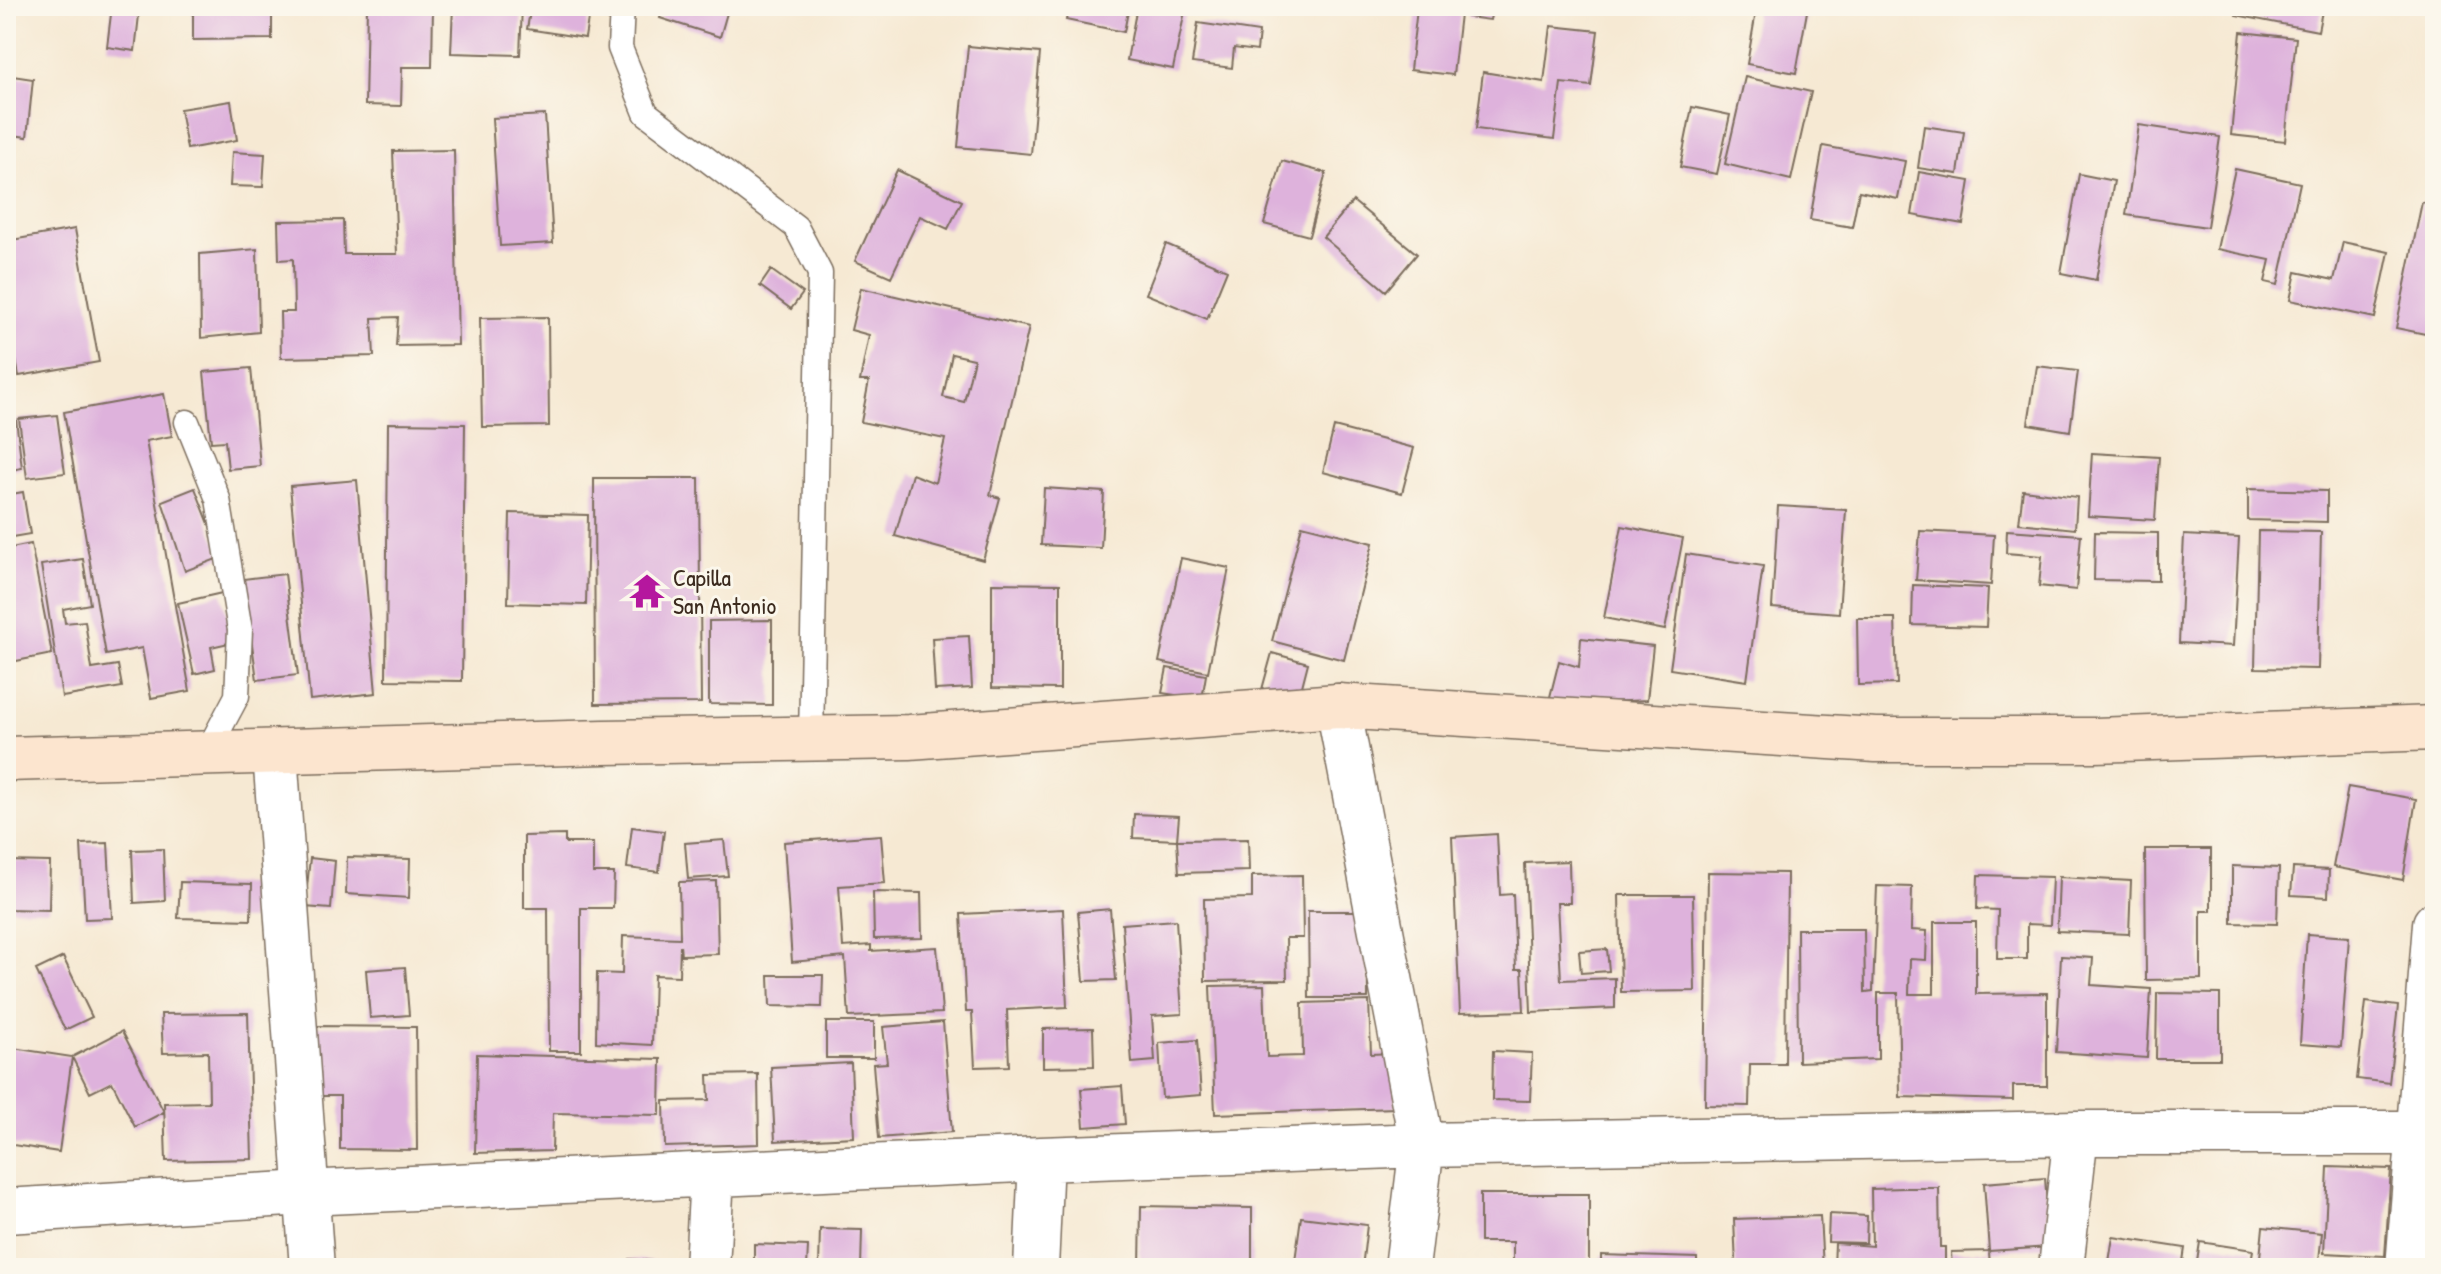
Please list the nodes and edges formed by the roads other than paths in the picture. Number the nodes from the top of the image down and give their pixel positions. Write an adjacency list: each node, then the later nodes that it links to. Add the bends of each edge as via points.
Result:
1 (622, 6): 5 (lane, via 620,48 646,113 796,227 820,273)
2 (187, 422): 7 (lane, via 218,499 240,630 237,696)
3 (1338, 706): 4 (street, via 1876,740 2095,740); 5 (street, via 909,737); 12 (street)
4 (2435, 728)
5 (811, 739): 6 (street)
6 (275, 753): 7 (street); 15 (street)
7 (206, 754): 8 (street)
8 (6, 759)
9 (2435, 924): 11 (street)
10 (2076, 1133): 11 (street); 12 (street); 21 (street)
11 (2418, 1133): 22 (street)
12 (1422, 1145): 13 (street); 20 (street)
13 (1041, 1159): 14 (street); 19 (street)
14 (712, 1175): 15 (street); 18 (street)
15 (305, 1193): 16 (street); 17 (street)
16 (6, 1211)
17 (312, 1268)
18 (707, 1268)
19 (1036, 1268)
20 (1407, 1268)
21 (2061, 1268)
22 (2408, 1268)

